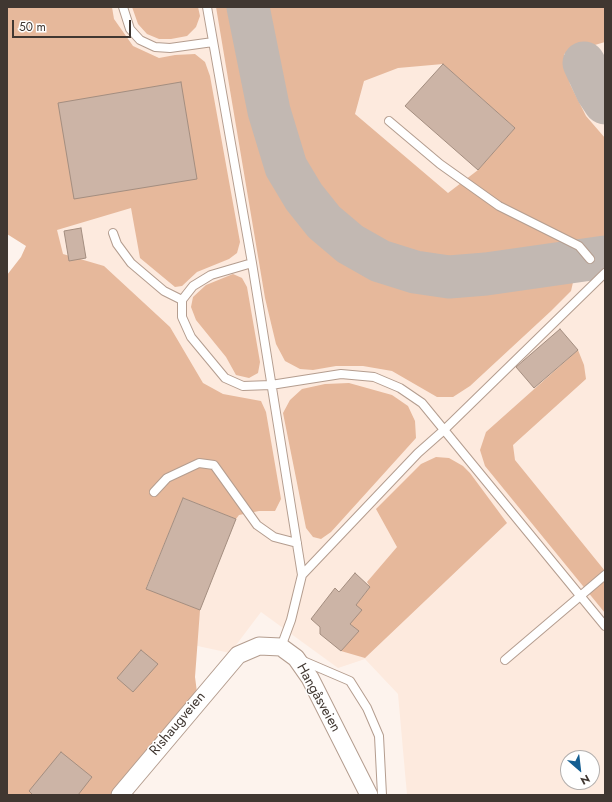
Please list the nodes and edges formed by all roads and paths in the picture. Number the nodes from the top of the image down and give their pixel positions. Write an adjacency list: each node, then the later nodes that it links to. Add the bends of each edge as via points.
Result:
1 (123, 7): 3 (lane, via 130,29 140,40 155,47 170,48)
2 (207, 7): 3 (lane)
3 (213, 42): 7 (lane)
4 (389, 121): 6 (lane, via 440,164 498,206 579,246)
5 (113, 233): 9 (lane, via 117,244 131,263 164,291)
6 (590, 259)
7 (252, 263): 9 (lane, via 211,275 193,286); 10 (lane)
8 (605, 273): 11 (lane)
9 (182, 300): 10 (lane, via 182,317 192,337 225,378 243,386)
10 (271, 385): 11 (lane, via 341,374 374,378 400,388 422,403); 13 (lane)
11 (444, 430): 14 (lane, via 418,453); 16 (lane)
12 (154, 492): 13 (lane, via 167,478 199,462 214,465 257,525 274,538)
13 (297, 543): 14 (lane)
14 (302, 575): 18 (lane, via 291,620)
15 (605, 575): 16 (lane)
16 (581, 596): 17 (lane); 20 (lane)
17 (605, 626)
18 (281, 647): 19 (street, Hangåsveien); 21 (street, Rishaugveien, via 259,646 238,655)
19 (296, 658): 22 (street, Hangåsveien, via 310,678); 23 (lane, via 350,680 367,708 379,736)
20 (505, 660)
21 (120, 795)
22 (369, 795)
23 (382, 795)

